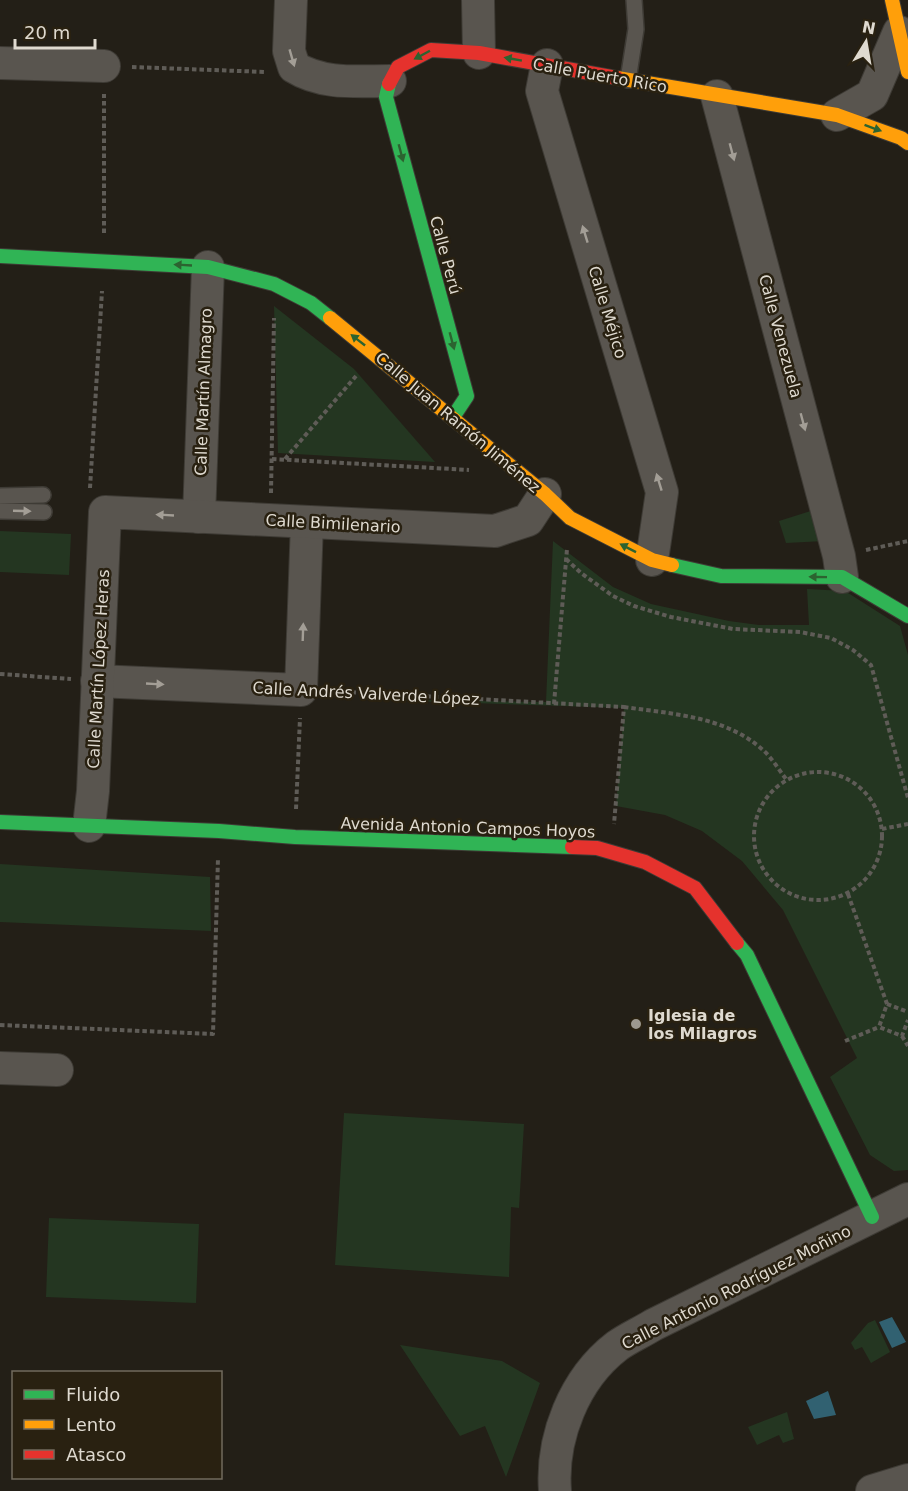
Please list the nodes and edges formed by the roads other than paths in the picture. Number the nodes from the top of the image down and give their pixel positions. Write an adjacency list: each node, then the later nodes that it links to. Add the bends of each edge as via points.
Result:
1 (291, 0): 12 (street, one-way to 12, via 289,51 294,67 307,75)
2 (478, 0): 6 (street)
3 (634, 0): 11 (lane, via 636,29)
4 (892, 0): 5 (street)
5 (899, 32): 10 (street); 14 (street, via 872,95)
6 (479, 53): 8 (street, Calle Puerto Rico, one-way to 6); 12 (street, Calle Puerto Rico, one-way to 12, via 431,50 398,67)
7 (0, 63): 9 (street)
8 (547, 65): 11 (street, Calle Puerto Rico); 27 (street, Calle Méjico, one-way to 8, via 662,492 542,91)
9 (105, 66)
10 (908, 72)
11 (628, 80): 13 (street, Calle Puerto Rico)
12 (388, 89): 18 (street, Calle Perú, one-way to 18, via 467,396)
13 (717, 96): 14 (street, Calle Puerto Rico); 28 (street, Calle Venezuela, one-way to 28)
14 (837, 115): 15 (street, Calle Puerto Rico, one-way to 15)
15 (908, 143)
16 (0, 256): 17 (street, Calle Juan Ramón Jiménez, one-way to 16)
17 (208, 267): 18 (street, Calle Juan Ramón Jiménez, one-way to 17, via 311,303 274,284); 25 (street, Calle Martín Almagro)
18 (453, 417): 19 (street, Calle Juan Ramón Jiménez)
19 (545, 494): 26 (street, Calle Bimilenario, via 528,520 495,531); 27 (street, Calle Juan Ramón Jiménez, one-way to 19, via 570,518)
20 (43, 495): 21 (lane)
21 (0, 496)
22 (0, 510): 23 (lane, one-way to 23)
23 (44, 512)
24 (105, 512): 25 (street, Calle Bimilenario, one-way to 24); 30 (street, Calle Martín López Heras)
25 (199, 517): 26 (street, Calle Bimilenario)
26 (307, 522): 30 (street, Calle Andrés Valverde López, one-way to 26, via 301,690)
27 (652, 560): 28 (street, Calle Juan Ramón Jiménez, one-way to 27, via 721,576)
28 (840, 567): 29 (street)
29 (908, 616)
30 (97, 681): 32 (street, Calle Martín López Heras)
31 (0, 822): 32 (street, Avenida Antonio Campos Hoyos)
32 (89, 826): 36 (street, Avenida Antonio Campos Hoyos, via 597,848 645,862 695,888 747,955)
33 (0, 1068): 34 (street)
34 (57, 1070)
35 (908, 1199): 36 (street)
36 (872, 1217): 38 (street, Calle Antonio Rodríguez Moñino, via 617,1346 592,1370 559,1434 553,1470)
37 (908, 1480): 39 (street)
38 (555, 1491)
39 (872, 1491)

